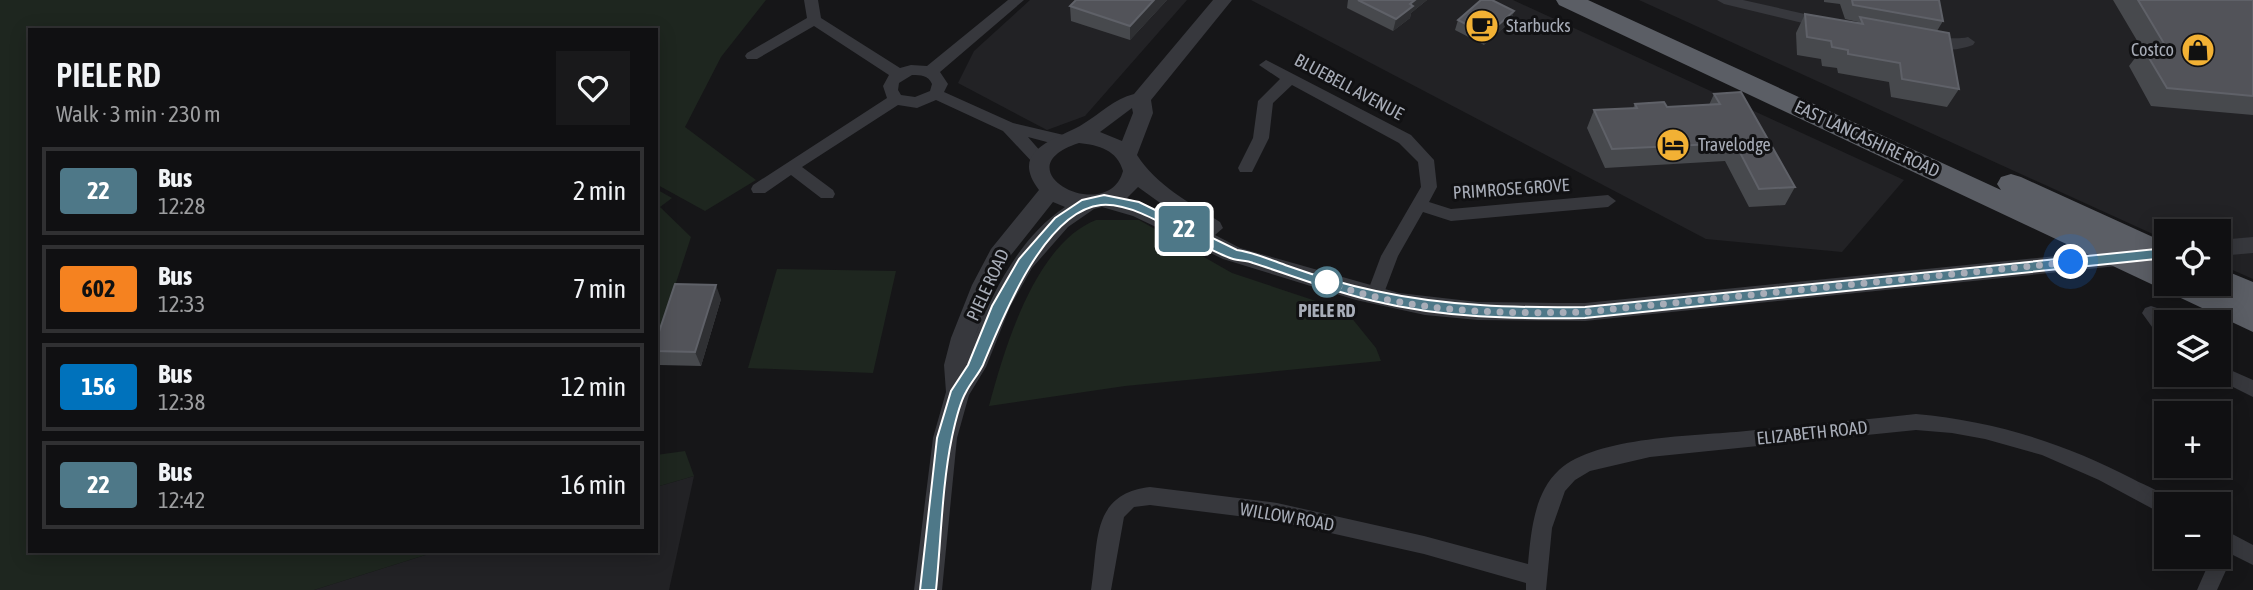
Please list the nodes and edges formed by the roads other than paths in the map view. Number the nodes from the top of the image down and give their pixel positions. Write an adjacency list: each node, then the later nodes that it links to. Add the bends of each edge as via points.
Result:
1 (811, 0): 7 (street)
2 (1017, 0): 13 (street)
3 (1223, 0): 18 (street)
4 (1568, 0): 35 (highway, EAST LANCASHIRE ROAD, via 2097,247)
5 (1608, 0): 34 (highway, EAST LANCASHIRE ROAD)
6 (1724, 0): 8 (street)
7 (814, 20): 11 (street); 14 (street)
8 (1842, 27)
9 (1918, 41): 10 (street, via 1958,46)
10 (1968, 42)
11 (752, 56)
12 (1266, 65): 15 (street, BLUEBELL AVENUE)
13 (930, 72): 14 (street, via 917,69); 16 (street, via 940,84)
14 (899, 75): 17 (street, via 890,87)
15 (1291, 78): 24 (street, via 1266,101 1261,138); 30 (street, BLUEBELL AVENUE, via 1405,139 1426,160 1429,187)
16 (936, 94): 17 (street, via 917,103); 19 (street)
17 (896, 99): 23 (street)
18 (1141, 99): 20 (street, via 1124,103); 22 (street, via 1143,113)
19 (1009, 127): 20 (street); 21 (street)
20 (1071, 138): 21 (street, via 1050,147); 22 (street, via 1109,139)
21 (1040, 160): 26 (street, via 1039,176)
22 (1130, 161): 29 (street, via 1125,188); 33 (street, via 1154,190 1244,246)
23 (791, 167): 25 (street); 27 (street)
24 (1246, 168)
25 (759, 188)
26 (1049, 191): 29 (street, via 1070,201); 46 (street, PIELE ROAD, via 996,259 956,364)
27 (827, 194)
28 (1608, 201): 30 (street, PRIMROSE GROVE, via 1451,215)
29 (1096, 202): 33 (street, via 1135,205 1235,254); 46 (street, PIELE ROAD, via 1060,221 1024,262)
30 (1419, 205): 39 (street, BLUEBELL AVENUE, via 1390,256)
31 (2253, 245): 32 (street)
32 (2231, 247)
33 (1254, 257): 39 (street)
34 (2154, 259)
35 (2154, 260)
36 (2154, 260): 39 (street, via 1585,312 1475,311)
37 (2231, 285): 38 (highway)
38 (2253, 295)
39 (1375, 296)
40 (2202, 296): 43 (highway)
41 (2151, 313): 42 (street)
42 (2154, 317)
43 (2253, 320)
44 (2231, 378): 45 (street)
45 (2253, 389)
46 (958, 391): 52 (street, PIELE ROAD, via 945,438)
47 (2154, 500): 51 (street, ELIZABETH ROAD, via 2053,449 1985,429 1949,424 1916,422 1634,451 1585,464 1568,474 1554,492 1545,513)
48 (2231, 543): 49 (street)
49 (2253, 556)
50 (2214, 569): 54 (street)
51 (1537, 583): 53 (street, WILLOW ROAD, via 1424,545 1277,512 1150,496 1133,498 1119,507 1112,522)
52 (928, 590)
53 (1101, 590)
54 (2207, 590)

